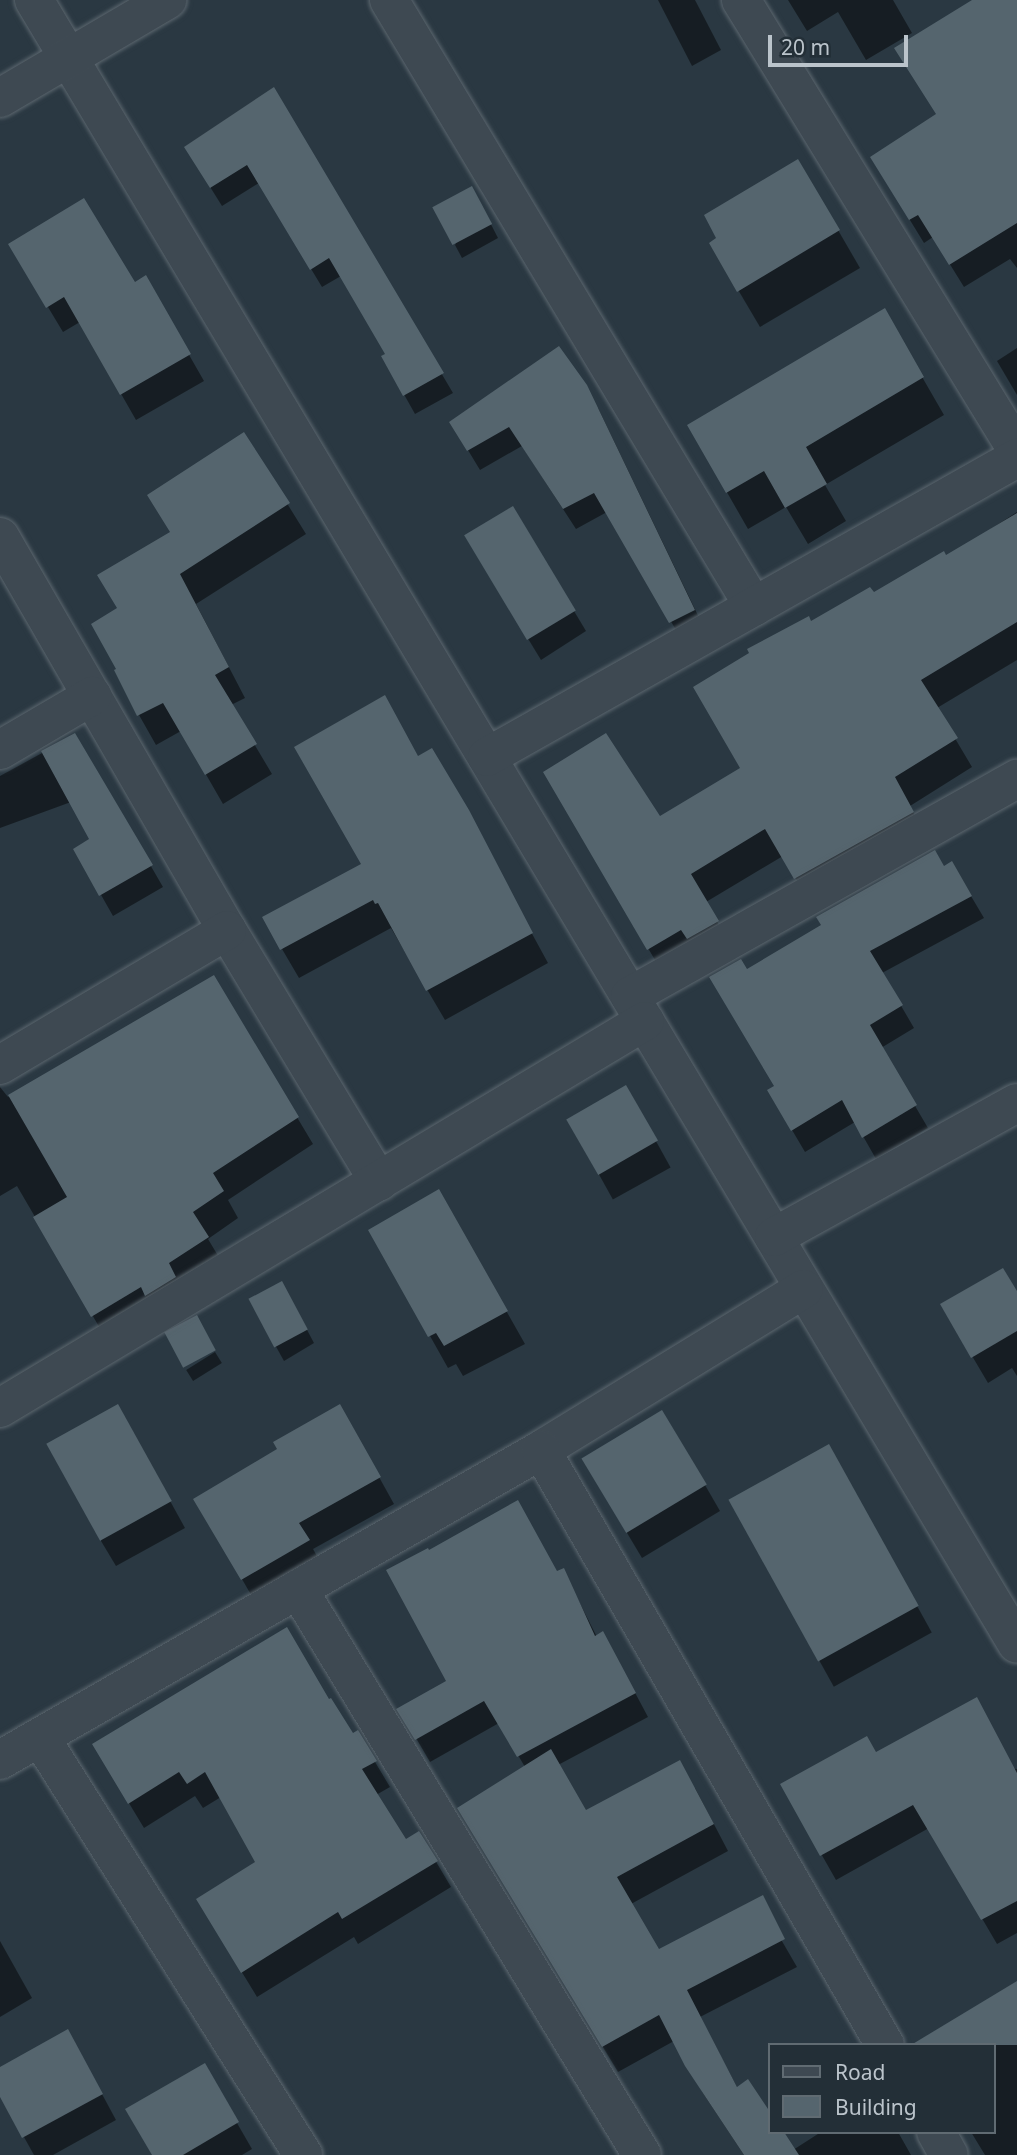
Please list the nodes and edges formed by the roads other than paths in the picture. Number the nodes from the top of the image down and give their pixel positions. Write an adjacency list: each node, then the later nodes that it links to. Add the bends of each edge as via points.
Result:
1 (34, 0): 5 (street)
2 (167, 0): 5 (street)
3 (389, 0): 10 (street)
4 (741, 0): 7 (street)
5 (69, 59): 6 (street); 13 (street)
6 (0, 98)
7 (1017, 450)
8 (1017, 458): 10 (street)
9 (0, 537): 11 (street)
10 (754, 607): 13 (street)
11 (92, 696): 12 (street); 15 (street)
12 (0, 750)
13 (487, 758): 16 (street)
14 (1017, 779): 16 (street)
15 (227, 930): 17 (street); 19 (street)
16 (637, 1009): 19 (street); 20 (street)
17 (0, 1065)
18 (1017, 1103): 20 (street)
19 (379, 1182): 22 (street)
20 (774, 1237): 21 (street)
21 (804, 1289): 23 (street); 25 (street)
22 (0, 1408)
23 (541, 1450): 24 (street); 28 (street)
24 (298, 1589): 26 (street); 31 (street)
25 (1017, 1644)
26 (40, 1737): 27 (street); 30 (street)
27 (0, 1760)
28 (884, 2043)
29 (937, 2134): 32 (street)
30 (303, 2155)
31 (642, 2155)
32 (949, 2155)

